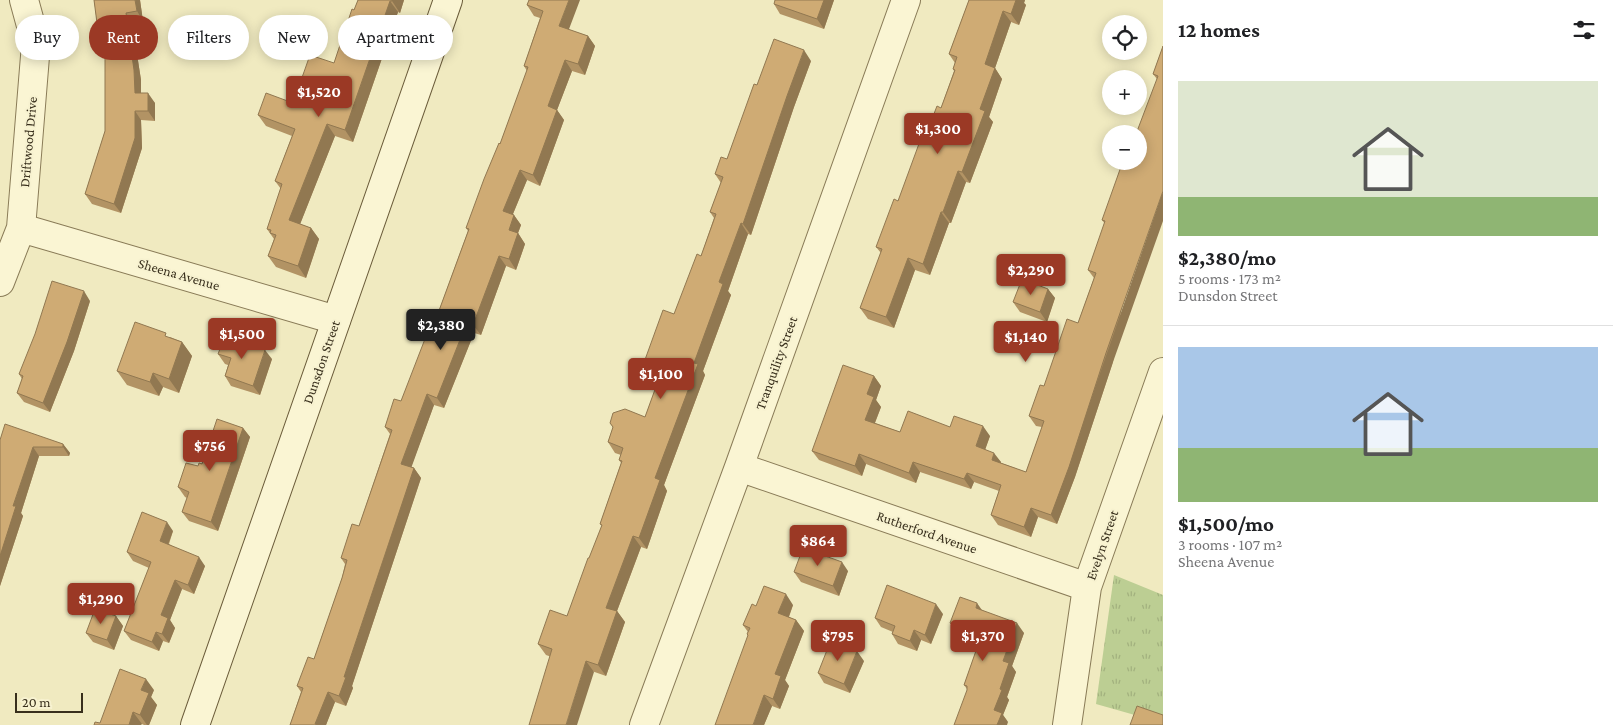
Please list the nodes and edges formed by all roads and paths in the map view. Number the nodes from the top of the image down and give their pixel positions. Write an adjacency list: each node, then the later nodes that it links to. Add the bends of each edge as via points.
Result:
1 (24, 0): 4 (street, Driftwood Drive, via 36,44)
2 (448, 0): 6 (street, Dunsdon Street)
3 (906, 0): 8 (street, Tranquility Street)
4 (21, 228): 5 (street, Driftwood Drive); 6 (street, Sheena Avenue)
5 (0, 282)
6 (336, 320): 10 (street, Dunsdon Street)
7 (1163, 372): 9 (street, Evelyn Street)
8 (739, 466): 9 (street, Rutherford Avenue); 11 (street, Tranquility Street)
9 (1087, 587): 12 (street, Evelyn Street)
10 (195, 725)
11 (644, 725)
12 (1067, 725)

